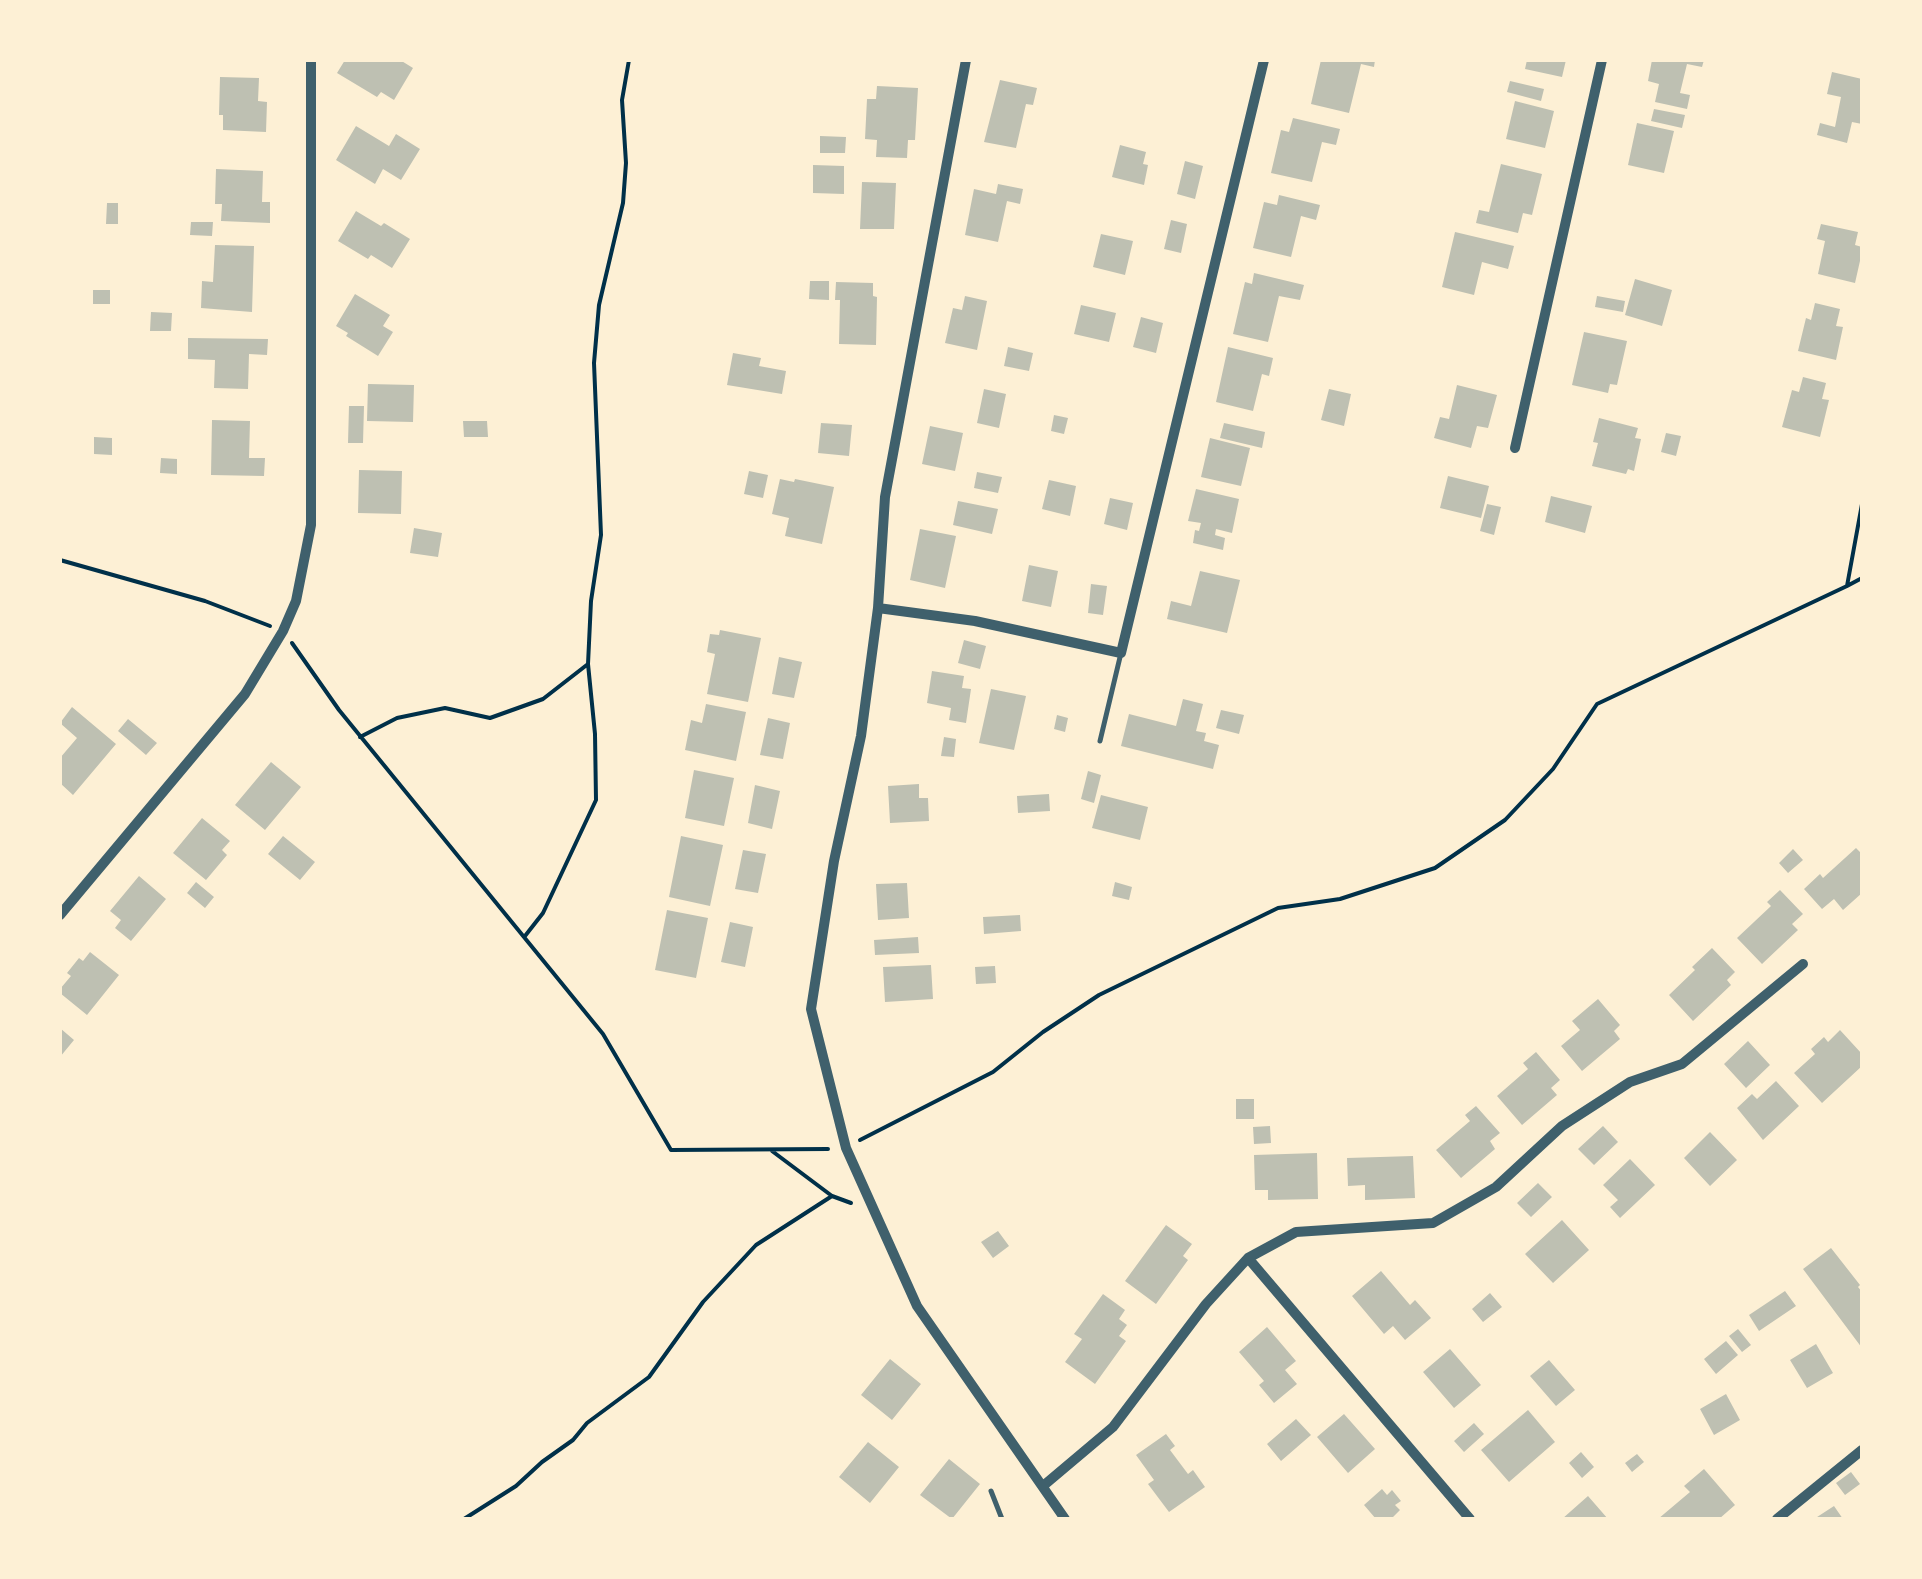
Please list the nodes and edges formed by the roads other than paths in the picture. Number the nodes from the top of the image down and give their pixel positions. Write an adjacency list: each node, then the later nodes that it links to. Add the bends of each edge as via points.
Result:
1 (312, 60): 9 (street, via 311,525 296,601 244,694)
2 (966, 60): 6 (street, via 885,497)
3 (1264, 60): 7 (street)
4 (1602, 60): 5 (street)
5 (1516, 448)
6 (878, 608): 7 (street); 13 (street, via 862,736 811,1009 846,1148 916,1306)
7 (1121, 653): 8 (lane)
8 (1100, 741)
9 (60, 915)
10 (1802, 964): 11 (street, via 1682,1064 1616,1090 1562,1126 1496,1188 1433,1223 1296,1232)
11 (1248, 1258): 13 (street, via 1113,1427); 17 (street)
12 (1862, 1450): 18 (street)
13 (1043, 1486): 16 (street)
14 (991, 1491): 15 (lane)
15 (1002, 1519)
16 (1065, 1519)
17 (1470, 1519)
18 (1777, 1519)

